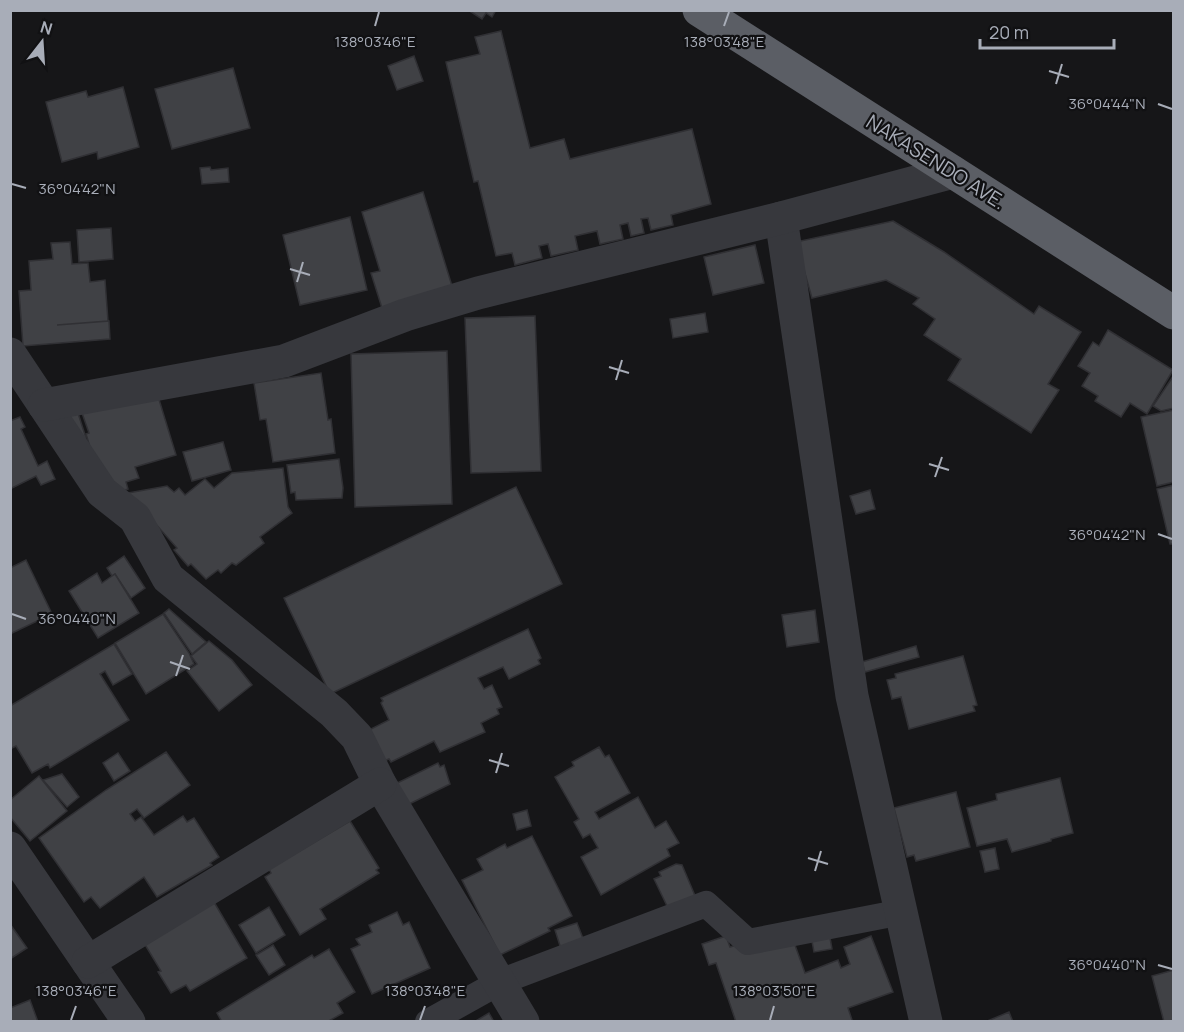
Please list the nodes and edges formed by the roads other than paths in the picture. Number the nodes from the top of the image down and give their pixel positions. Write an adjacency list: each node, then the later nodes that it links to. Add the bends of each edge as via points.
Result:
1 (699, 10): 2 (highway, NAKASENDO AVE.)
2 (953, 172): 3 (street); 4 (highway, NAKASENDO AVE.)
3 (781, 218): 6 (street, via 478,293 405,315 284,361); 9 (street, via 852,696)
4 (1173, 313)
5 (10, 354): 6 (street)
6 (44, 405): 7 (street, via 102,492 135,518 168,578 334,713 357,737)
7 (380, 784): 10 (street); 11 (street)
8 (13, 857): 10 (street)
9 (902, 912): 11 (lane, via 748,942 706,904); 15 (street)
10 (88, 962): 12 (street)
11 (500, 982): 13 (lane); 14 (street)
12 (129, 1022)
13 (428, 1022)
14 (523, 1022)
15 (926, 1022)

